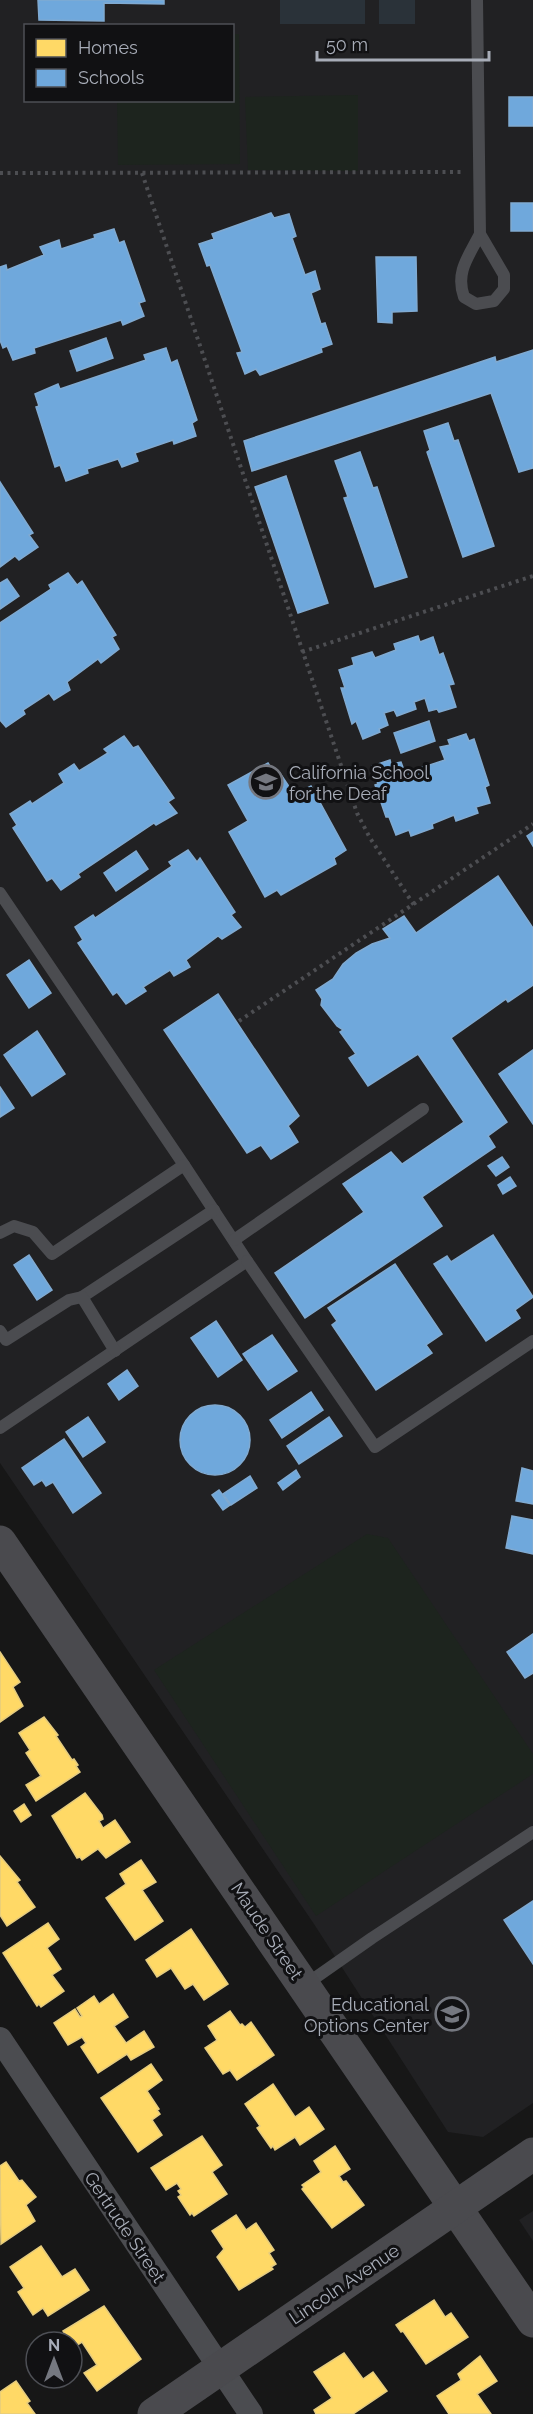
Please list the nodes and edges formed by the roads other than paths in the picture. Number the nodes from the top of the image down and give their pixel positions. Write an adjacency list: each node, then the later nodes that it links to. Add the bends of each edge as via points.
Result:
1 (477, 0): 2 (lane)
2 (480, 234): 2 (lane, via 459,284 464,297 477,304 494,301 504,289 504,275)
3 (0, 893): 5 (lane)
4 (423, 1109): 8 (lane)
5 (184, 1165): 6 (lane); 7 (lane, via 52,1254 33,1232 14,1226)
6 (214, 1210): 8 (lane); 10 (lane)
7 (0, 1233)
8 (234, 1240): 9 (lane)
9 (247, 1261): 12 (lane, via 375,1447); 13 (lane)
10 (82, 1297): 11 (lane, via 69,1300 6,1340); 13 (lane)
11 (0, 1330)
12 (533, 1341)
13 (115, 1351): 14 (lane)
14 (0, 1428)
15 (0, 1542): 17 (street, Maude Street)
16 (533, 1832): 17 (lane)
17 (304, 1985): 20 (street, Maude Street)
18 (0, 2039): 22 (street, Gertrude Street)
19 (533, 2154): 20 (street, Lincoln Avenue)
20 (456, 2208): 21 (street, Maude Street); 22 (street, Lincoln Avenue)
21 (533, 2321)
22 (220, 2368): 23 (street, Lincoln Avenue); 24 (street, Gertrude Street)
23 (154, 2414)
24 (251, 2414)

